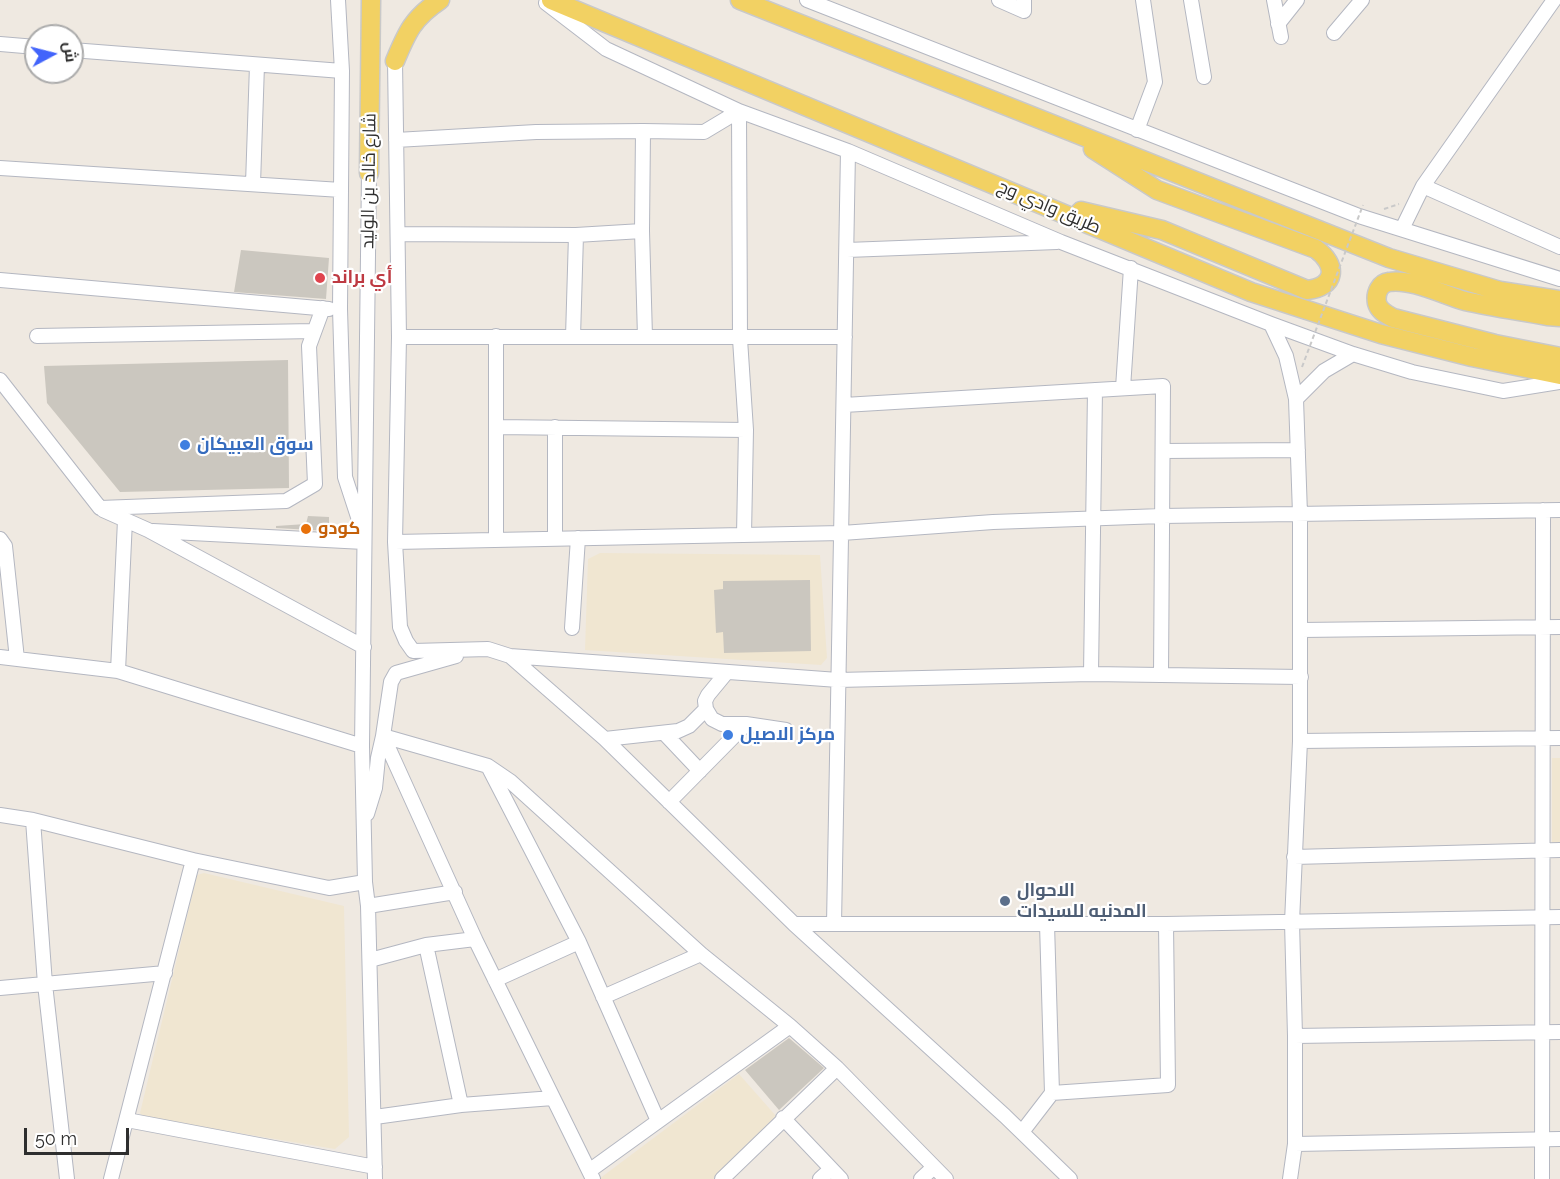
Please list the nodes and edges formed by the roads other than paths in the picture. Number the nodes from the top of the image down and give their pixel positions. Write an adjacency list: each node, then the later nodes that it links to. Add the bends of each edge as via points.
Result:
1 (338, 0): 22 (street)
2 (370, 0): 31 (main road, شارع خالد بن الوليد)
3 (440, 0): 20 (main road, via 423,11 408,31)
4 (542, 0): 24 (street, via 606,49)
5 (550, 0): 35 (main road, طريق وادي وج)
6 (740, 0): 25 (main road)
7 (807, 0): 27 (street)
8 (999, 0): 9 (street, via 1024,11)
9 (1024, 0)
10 (1143, 0): 27 (street, via 1155,82)
11 (1191, 0): 23 (street)
12 (1274, 0): 13 (street, via 1280,31)
13 (1297, 0)
14 (1362, 0): 16 (street)
15 (1554, 0): 33 (street)
16 (1334, 33)
17 (0, 44): 18 (street)
18 (24, 46)
19 (84, 51): 21 (street)
20 (395, 61): 28 (street)
21 (257, 64): 22 (street); 32 (street)
22 (342, 71): 34 (street)
23 (1204, 77)
24 (739, 111): 26 (street, via 704,132); 29 (street); 58 (street)
25 (1058, 126): 35 (main road, via 1157,190 1316,249 1330,264 1327,284 1307,290 1162,230); 46 (main road, via 1389,258 1500,291)
26 (643, 130): 28 (street); 37 (street)
27 (1137, 130): 36 (street)
28 (396, 140): 38 (street)
29 (848, 150): 40 (street); 42 (street)
30 (0, 168): 32 (street)
31 (369, 173): 83 (street, شارع خالد بن الوليد)
32 (254, 184): 34 (street)
33 (1423, 186): 36 (street); 41 (street)
34 (341, 190): 48 (street)
35 (1030, 199): 61 (main road, طريق وادي وج, via 1262,296 1382,334)
36 (1402, 229): 44 (street)
37 (642, 231): 39 (street); 56 (street)
38 (398, 234): 39 (street); 54 (street)
39 (576, 235): 55 (street)
40 (1061, 242): 42 (street); 43 (street)
41 (1560, 247)
42 (847, 250): 57 (street)
43 (1131, 268): 50 (street); 64 (street)
44 (1560, 279)
45 (0, 280): 47 (street)
46 (1560, 300)
47 (323, 308): 48 (street); 51 (street)
48 (340, 309): 83 (street, via 345,477)
49 (1560, 317): 60 (main road, via 1466,301 1406,283 1390,282 1377,290 1380,310 1393,318)
50 (1271, 324): 59 (street); 66 (street, via 1286,356)
51 (314, 331): 52 (street); 73 (street, via 309,346 315,484 286,501)
52 (36, 336)
53 (496, 336): 54 (street); 55 (street); 68 (street)
54 (399, 337): 88 (street)
55 (573, 337): 56 (street)
56 (645, 337): 58 (street)
57 (845, 337): 58 (street); 67 (street)
58 (740, 339): 70 (street)
59 (1353, 354): 63 (street, via 1503,392); 66 (street, via 1324,371)
60 (1560, 357)
61 (1560, 375)
62 (0, 380): 73 (street)
63 (1560, 382)
64 (1123, 388): 65 (street); 72 (street, via 1163,386)
65 (1095, 390): 67 (street); 78 (street)
66 (1296, 399): 71 (street)
67 (844, 405): 81 (street)
68 (496, 427): 69 (street); 87 (street)
69 (555, 427): 70 (street); 86 (street)
70 (746, 430): 82 (street)
71 (1298, 450): 72 (street); 76 (street)
72 (1162, 451): 77 (street)
73 (100, 508): 79 (street)
74 (1543, 510): 75 (street); 76 (street); 89 (street)
75 (1560, 510)
76 (1300, 514): 77 (street); 92 (street)
77 (1162, 516): 78 (street); 101 (street)
78 (1093, 519): 81 (street); 100 (street)
79 (125, 520): 80 (street); 98 (street)
80 (148, 530): 83 (street); 93 (street)
81 (842, 533): 82 (street); 103 (street)
82 (744, 535): 84 (street)
83 (364, 538): 93 (street, شارع خالد بن الوليد)
84 (578, 538): 86 (street); 91 (street)
85 (0, 539): 97 (street, via 5,546)
86 (555, 539): 87 (street)
87 (496, 540): 88 (street)
88 (395, 542): 94 (street, via 400,627 413,651)
89 (1543, 627): 90 (street); 92 (street); 109 (street)
90 (1560, 627)
91 (572, 628)
92 (1301, 630): 102 (street)
93 (364, 646): 113 (street, شارع خالد بن الوليد)
94 (488, 650): 95 (street); 108 (street, via 443,658 396,673 391,682)
95 (510, 656): 99 (street); 111 (street)
96 (0, 657): 97 (street)
97 (17, 659): 98 (street)
98 (118, 671): 113 (street)
99 (728, 672): 103 (street); 104 (street, via 705,700)
100 (1091, 674): 101 (street); 103 (street)
101 (1161, 675): 102 (street)
102 (1300, 677): 112 (street)
103 (838, 680): 131 (street)
104 (706, 709): 105 (street, via 712,719 722,724); 107 (street, via 688,726)
105 (746, 724): 106 (street); 115 (street)
106 (786, 730)
107 (665, 734): 111 (street); 115 (street)
108 (383, 736): 114 (street); 119 (street, via 375,788); 125 (street)
109 (1543, 738): 110 (street); 112 (street); 120 (street)
110 (1560, 738)
111 (605, 740): 116 (street)
112 (1300, 741): 122 (street)
113 (362, 746): 119 (street, شارع خالد بن الوليد)
114 (488, 766): 135 (street); 137 (street, via 510,781)
115 (700, 771): 116 (street)
116 (669, 802): 130 (street)
117 (0, 815): 118 (street)
118 (33, 820): 123 (street); 141 (street)
119 (363, 825): 124 (street, شارع خالد بن الوليد)
120 (1543, 850): 121 (street); 122 (street); 127 (street)
121 (1560, 850)
122 (1294, 857): 129 (street)
123 (193, 860): 124 (street, via 329,888); 139 (street)
124 (365, 882): 126 (street, شارع خالد بن الوليد)
125 (455, 892): 126 (street); 134 (street)
126 (368, 906): 138 (street, شارع خالد بن الوليد)
127 (1542, 917): 128 (street); 129 (street); 145 (street)
128 (1560, 917)
129 (1292, 922): 133 (street); 147 (street)
130 (794, 924): 131 (street); 156 (street)
131 (834, 924): 132 (street)
132 (1047, 924): 133 (street); 149 (street)
133 (1166, 924): 149 (street, via 1168,1085)
134 (475, 939): 136 (street); 140 (street)
135 (579, 942): 140 (street); 143 (street)
136 (426, 945): 138 (street); 151 (street)
137 (700, 954): 143 (street); 144 (street)
138 (370, 960): 152 (street, شارع خالد بن الوليد)
139 (165, 973): 141 (street); 154 (street)
140 (495, 980): 150 (street)
141 (45, 984): 142 (street); 164 (street)
142 (0, 988)
143 (603, 997): 155 (street)
144 (790, 1026): 148 (street); 155 (street)
145 (1542, 1032): 146 (street); 147 (street); 157 (street)
146 (1560, 1032)
147 (1295, 1036): 159 (street)
148 (837, 1068): 153 (street); 160 (street)
149 (1052, 1093): 156 (street)
150 (554, 1098): 151 (street); 163 (street)
151 (461, 1105): 152 (street)
152 (375, 1116): 161 (street, شارع خالد بن الوليد)
153 (783, 1118): 162 (street); 166 (street)
154 (126, 1120): 161 (street); 165 (street)
155 (658, 1121): 163 (street)
156 (1022, 1132): 170 (street)
157 (1542, 1139): 158 (street); 159 (street); 172 (street)
158 (1560, 1139)
159 (1294, 1144): 171 (street)
160 (934, 1167): 168 (street); 169 (street)
161 (375, 1173)
162 (836, 1174): 167 (street)
163 (591, 1175)
164 (67, 1179)
165 (111, 1179)
166 (722, 1179)
167 (820, 1179)
168 (921, 1179)
169 (946, 1179)
170 (1069, 1179)
171 (1290, 1179)
172 (1542, 1179)

